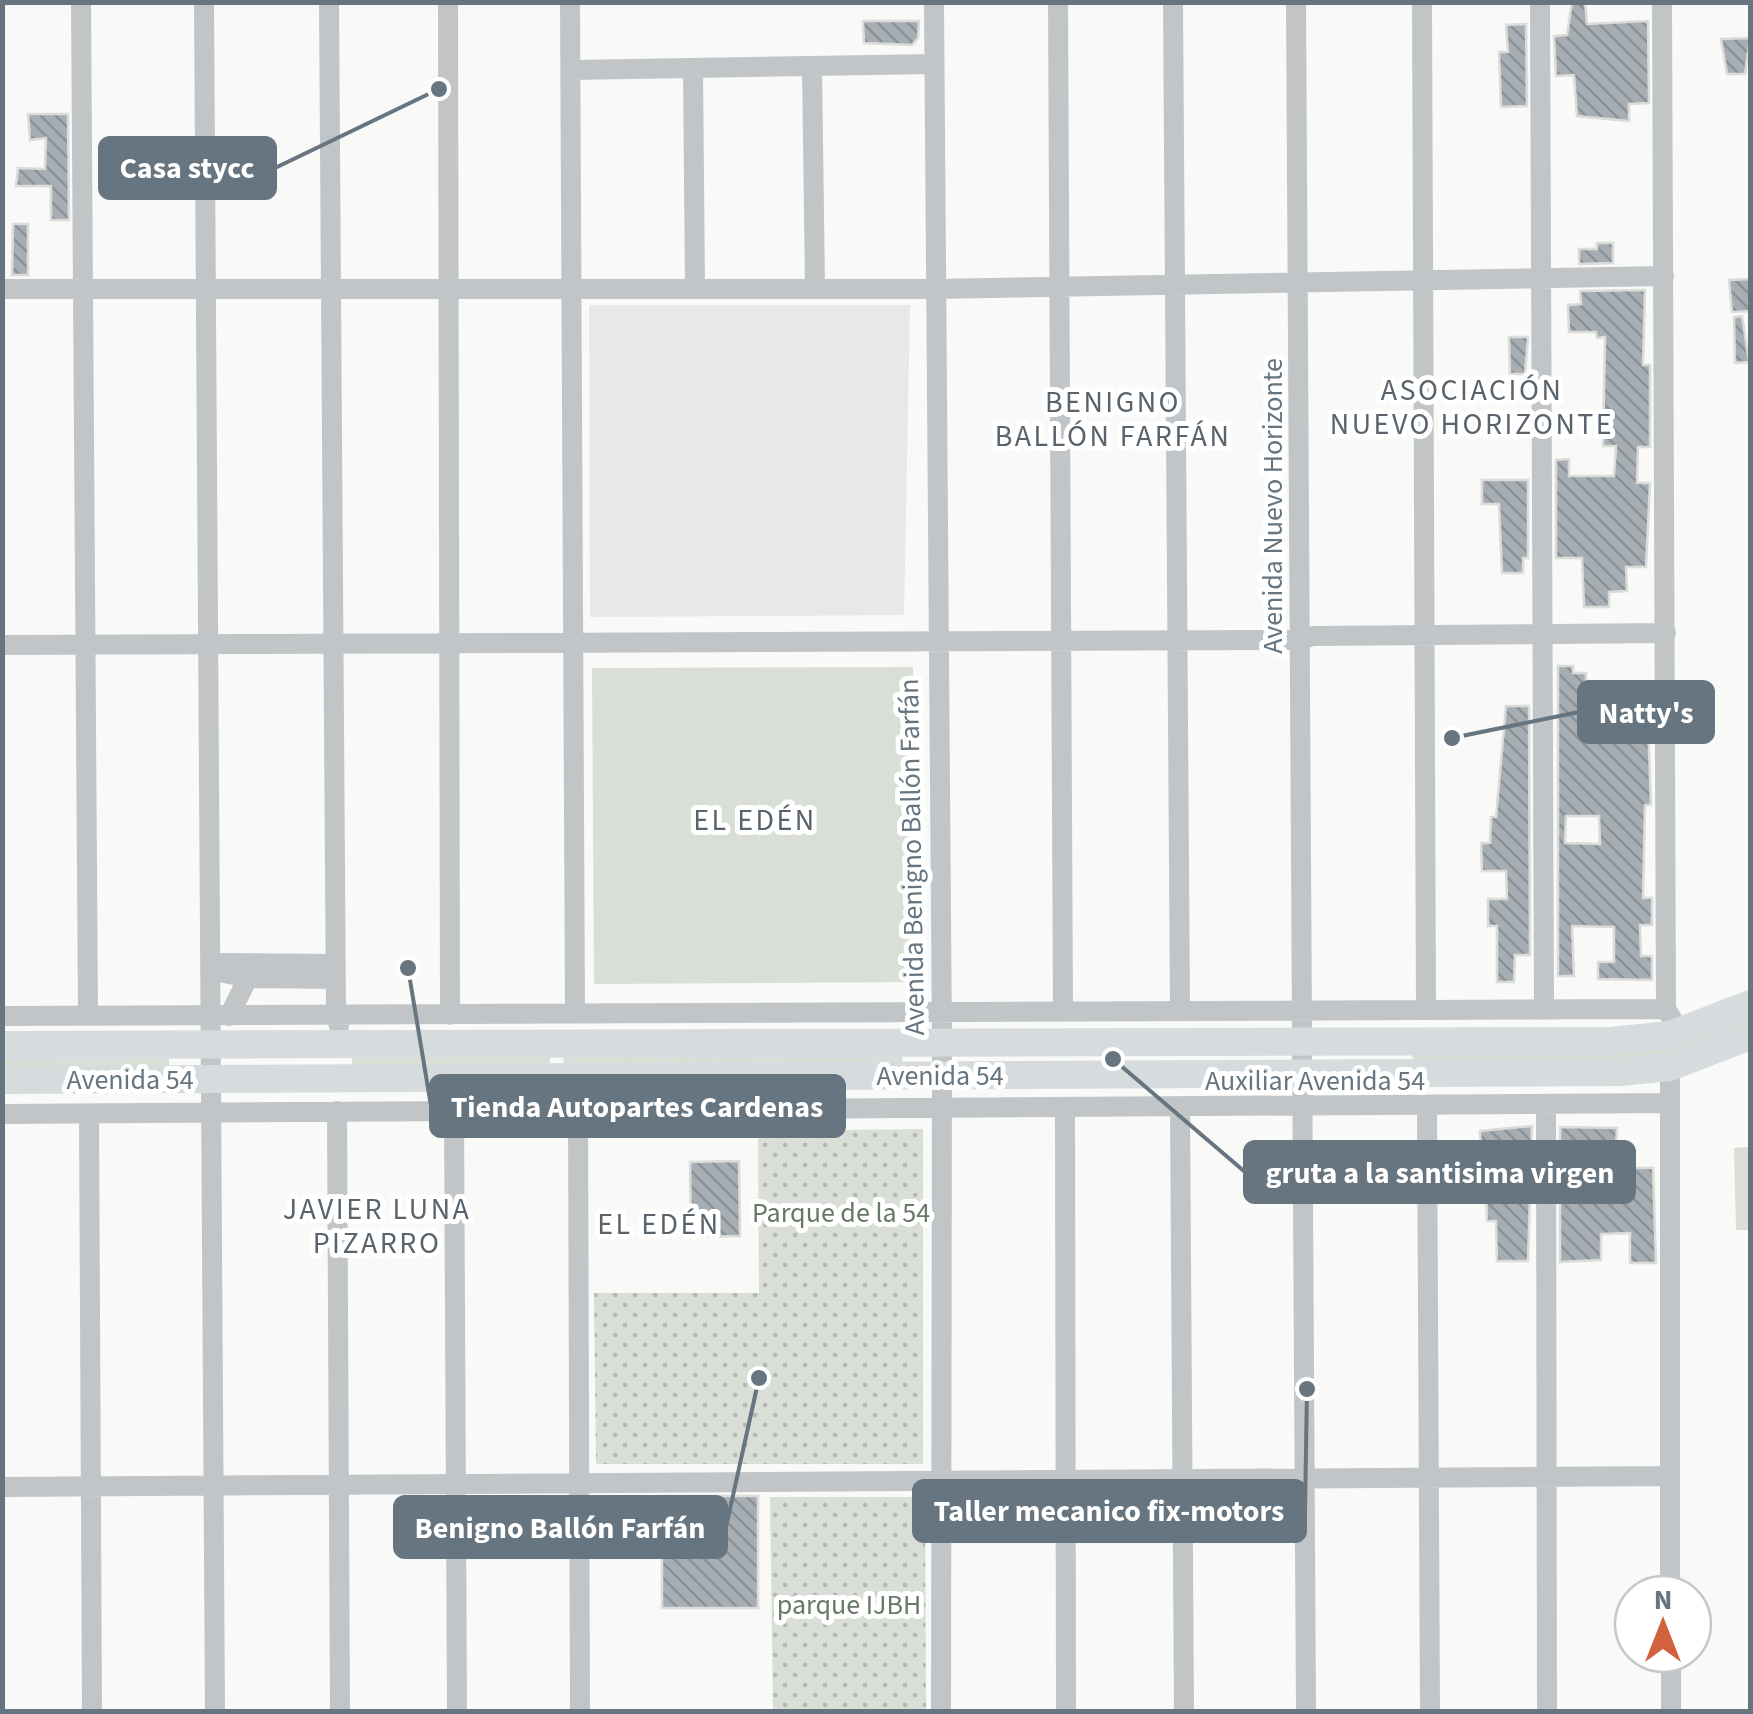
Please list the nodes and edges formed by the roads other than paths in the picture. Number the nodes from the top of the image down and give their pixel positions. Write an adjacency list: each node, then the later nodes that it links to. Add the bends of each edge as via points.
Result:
1 (81, 2): 22 (street)
2 (204, 2): 25 (street)
3 (329, 2): 26 (street)
4 (448, 2): 23 (street)
5 (570, 2): 16 (street)
6 (934, 2): 13 (street, Avenida Benigno Ballón Farfán)
7 (1058, 2): 24 (street)
8 (1173, 2): 21 (street)
9 (1296, 2): 20 (street, Avenida Nuevo Horizonte)
10 (1422, 2): 19 (street)
11 (1540, 2): 18 (street)
12 (1662, 2): 17 (street)
13 (934, 64): 14 (street); 30 (street, Avenida Benigno Ballón Farfán)
14 (812, 67): 15 (street); 27 (street)
15 (693, 68): 16 (street); 29 (street)
16 (571, 70): 31 (street)
17 (1664, 276): 18 (street); 32 (street)
18 (1542, 278): 19 (street); 34 (street)
19 (1422, 280): 20 (street); 33 (street)
20 (1298, 283): 21 (street); 38 (street, Avenida Nuevo Horizonte)
21 (1174, 286): 24 (street); 37 (street)
22 (86, 287): 25 (street); 28 (street); 43 (street)
23 (448, 287): 26 (street); 31 (street); 35 (street)
24 (1058, 287): 30 (street); 36 (street)
25 (206, 288): 26 (street); 39 (street)
26 (330, 288): 40 (street)
27 (815, 288): 29 (street); 30 (street)
28 (2, 289)
29 (695, 289): 31 (street)
30 (934, 289): 42 (street, Avenida Benigno Ballón Farfán)
31 (573, 292): 41 (street)
32 (1666, 633): 34 (street); 62 (street)
33 (1425, 634): 34 (street); 38 (street); 54 (street)
34 (1542, 634): 55 (street)
35 (450, 640): 40 (street); 41 (street); 61 (street)
36 (1062, 640): 37 (street); 42 (street); 51 (street)
37 (1175, 640): 38 (street); 52 (street)
38 (1300, 640): 53 (street, Avenida Nuevo Horizonte)
39 (210, 642): 40 (street); 43 (street); 45 (street)
40 (334, 642): 46 (street)
41 (574, 642): 42 (street); 56 (street)
42 (936, 642): 50 (street, Avenida Benigno Ballón Farfán)
43 (85, 645): 44 (street); 59 (street)
44 (2, 646)
45 (211, 966): 46 (street); 47 (street); 60 (street)
46 (335, 972): 48 (street); 57 (street)
47 (248, 978): 48 (street); 60 (street)
48 (300, 978): 57 (street)
49 (1750, 1004): 62 (main road, Avenida 54)
50 (941, 1010): 51 (street); 56 (street); 66 (street, Avenida Benigno Ballón Farfán)
51 (1063, 1010): 52 (street)
52 (1180, 1010): 53 (street)
53 (1302, 1010): 54 (street); 64 (street, Avenida Nuevo Horizonte)
54 (1426, 1010): 55 (street)
55 (1544, 1010): 62 (street)
56 (576, 1012): 61 (street)
57 (328, 1015): 60 (street); 61 (street); 68 (street)
58 (2, 1016): 59 (street)
59 (88, 1016): 60 (street)
60 (220, 1016): 67 (street)
61 (450, 1016)
62 (1672, 1021): 64 (main road, Avenida 54, via 1611,1041)
63 (1750, 1036): 69 (main road, Avenida 54)
64 (1304, 1044): 66 (main road, Avenida 54); 70 (street, Avenida Nuevo Horizonte)
65 (2, 1045): 67 (main road, Avenida 54)
66 (942, 1045): 68 (main road, Avenida 54); 71 (street, Avenida Benigno Ballón Farfán)
67 (214, 1046): 68 (main road, Avenida 54); 72 (street)
68 (347, 1046)
69 (1670, 1067): 70 (main road, Avenida 54); 74 (street)
70 (1304, 1074): 71 (main road, Avenida 54); 80 (street, Avenida Nuevo Horizonte)
71 (942, 1075): 72 (main road, Avenida 54); 78 (street, Avenida Benigno Ballón Farfán)
72 (214, 1078): 73 (main road, Avenida 54); 84 (street)
73 (2, 1080)
74 (1668, 1103): 75 (street, Auxiliar Avenida 54); 87 (street)
75 (1546, 1106): 77 (street, Auxiliar Avenida 54); 88 (street)
76 (1180, 1107): 79 (street, Auxiliar Avenida 54); 80 (street, Auxiliar Avenida 54); 94 (street)
77 (1428, 1107): 80 (street, Auxiliar Avenida 54); 89 (street)
78 (942, 1108): 79 (street, Auxiliar Avenida 54); 81 (street, Auxiliar Avenida 54); 90 (street, Avenida Benigno Ballón Farfán)
79 (1065, 1108): 91 (street)
80 (1303, 1108): 92 (street)
81 (578, 1109): 82 (street, Auxiliar Avenida 54); 93 (street)
82 (454, 1110): 83 (street, Auxiliar Avenida 54); 95 (street)
83 (338, 1111): 84 (street, Auxiliar Avenida 54); 98 (street)
84 (213, 1112): 86 (street, Auxiliar Avenida 54); 97 (street)
85 (2, 1114): 86 (street, Auxiliar Avenida 54)
86 (89, 1114): 96 (street)
87 (1670, 1476): 88 (street); 100 (street)
88 (1545, 1478): 89 (street); 112 (street)
89 (1430, 1479): 92 (street); 111 (street)
90 (939, 1480): 91 (street); 93 (street); 107 (street, Avenida Benigno Ballón Farfán)
91 (1065, 1480): 94 (street); 108 (street)
92 (1305, 1480): 94 (street); 110 (street)
93 (579, 1481): 95 (street); 106 (street)
94 (1182, 1481): 109 (street)
95 (457, 1482): 98 (street); 105 (street)
96 (90, 1484): 97 (street); 99 (street); 102 (street)
97 (214, 1484): 98 (street); 103 (street)
98 (339, 1484): 104 (street)
99 (2, 1487)
100 (1670, 1574)
101 (1670, 1674): 113 (street)
102 (92, 1712)
103 (216, 1712)
104 (340, 1712)
105 (457, 1712)
106 (580, 1712)
107 (941, 1712)
108 (1066, 1712)
109 (1184, 1712)
110 (1306, 1712)
111 (1430, 1712)
112 (1547, 1712)
113 (1671, 1712)

